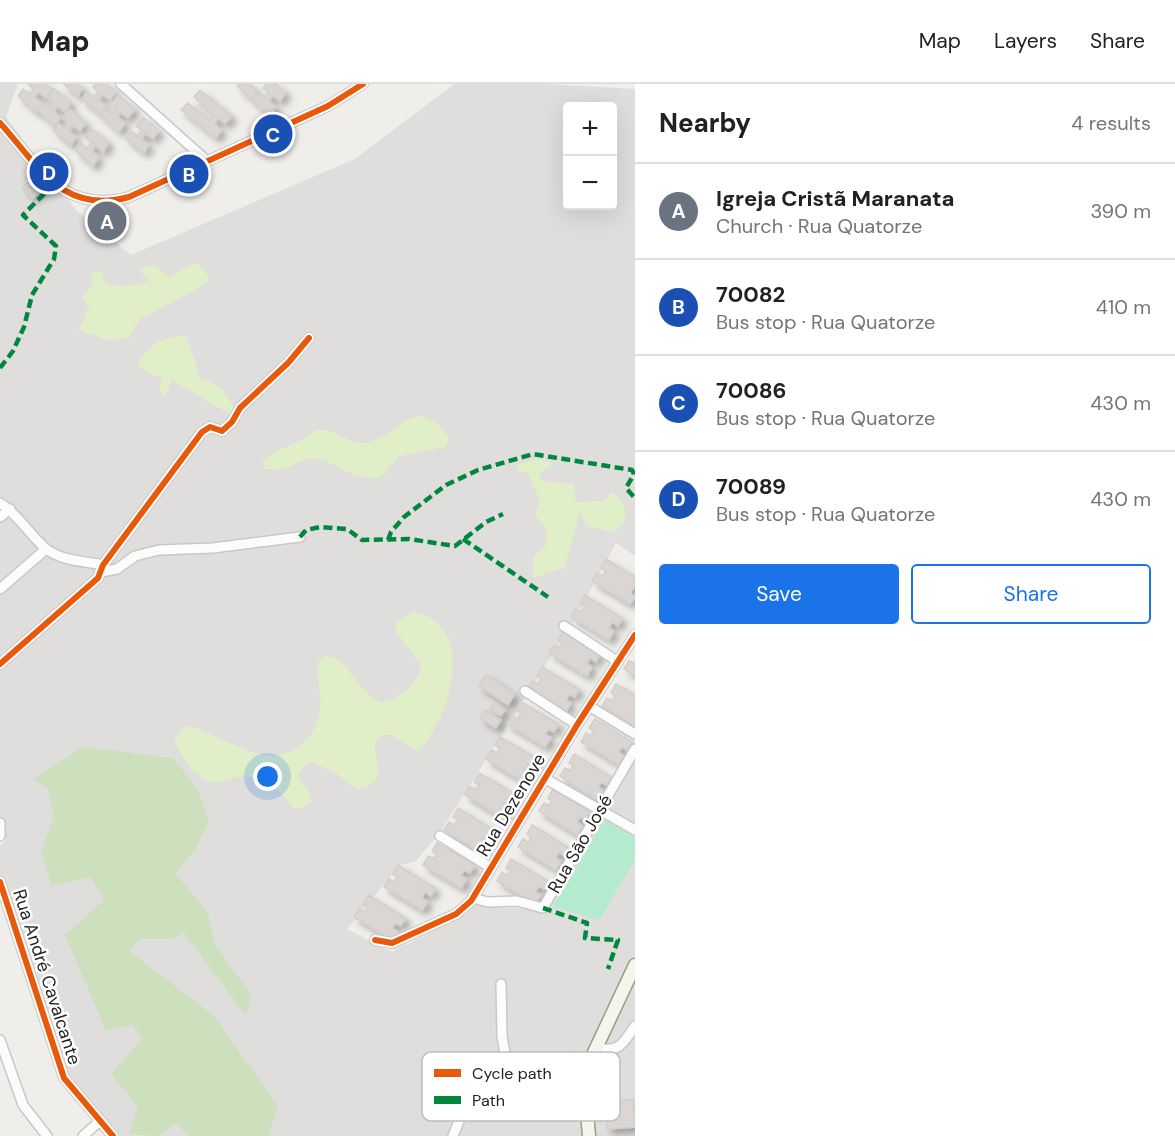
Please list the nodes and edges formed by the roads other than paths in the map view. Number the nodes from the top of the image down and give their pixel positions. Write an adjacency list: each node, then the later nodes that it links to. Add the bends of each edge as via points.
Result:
1 (121, 84): 4 (street)
2 (363, 84): 4 (street, via 328,106)
3 (0, 123): 4 (street, via 54,184 81,200 98,202 129,197)
4 (207, 161)
5 (309, 338): 11 (street, via 240,408 227,429 210,428 202,432)
6 (0, 503): 7 (street)
7 (10, 509): 8 (street); 10 (street)
8 (0, 517)
9 (300, 537): 11 (street, via 159,550 135,556 117,569)
10 (46, 549): 11 (street); 12 (street)
11 (102, 569): 16 (street, via 98,578)
12 (0, 589)
13 (564, 626): 15 (street)
14 (635, 634): 15 (street, Rua Dezenove)
15 (616, 661): 18 (street, Rua Dezenove)
16 (0, 664)
17 (525, 691): 19 (street)
18 (589, 706): 19 (street, Rua Dezenove); 20 (street)
19 (577, 725): 22 (street, Rua Dezenove)
20 (635, 734)
21 (635, 749): 23 (street, Rua São José)
22 (546, 779): 23 (street); 28 (street, Rua Dezenove)
23 (600, 810): 25 (street); 30 (street, Rua São José, via 543,908 517,901)
24 (0, 824): 26 (street)
25 (635, 831)
26 (0, 836)
27 (440, 836): 28 (street)
28 (491, 868): 30 (street, Rua Dezenove)
29 (0, 882): 39 (street, Rua André Cavalcante, via 61,1071)
30 (473, 898): 31 (street, Rua Dezenove, via 456,914 392,943)
31 (375, 940)
32 (635, 965): 36 (street)
33 (501, 984): 37 (street)
34 (635, 1026): 36 (street, via 617,1048 607,1051)
35 (0, 1040): 42 (street, via 23,1105)
36 (597, 1047): 38 (street)
37 (505, 1052)
38 (594, 1052)
39 (100, 1121): 43 (street); 44 (street, Rua André Cavalcante)
40 (459, 1121): 45 (street)
41 (588, 1121): 46 (street)
42 (47, 1136)
43 (82, 1136)
44 (113, 1136)
45 (453, 1136)
46 (589, 1136)

